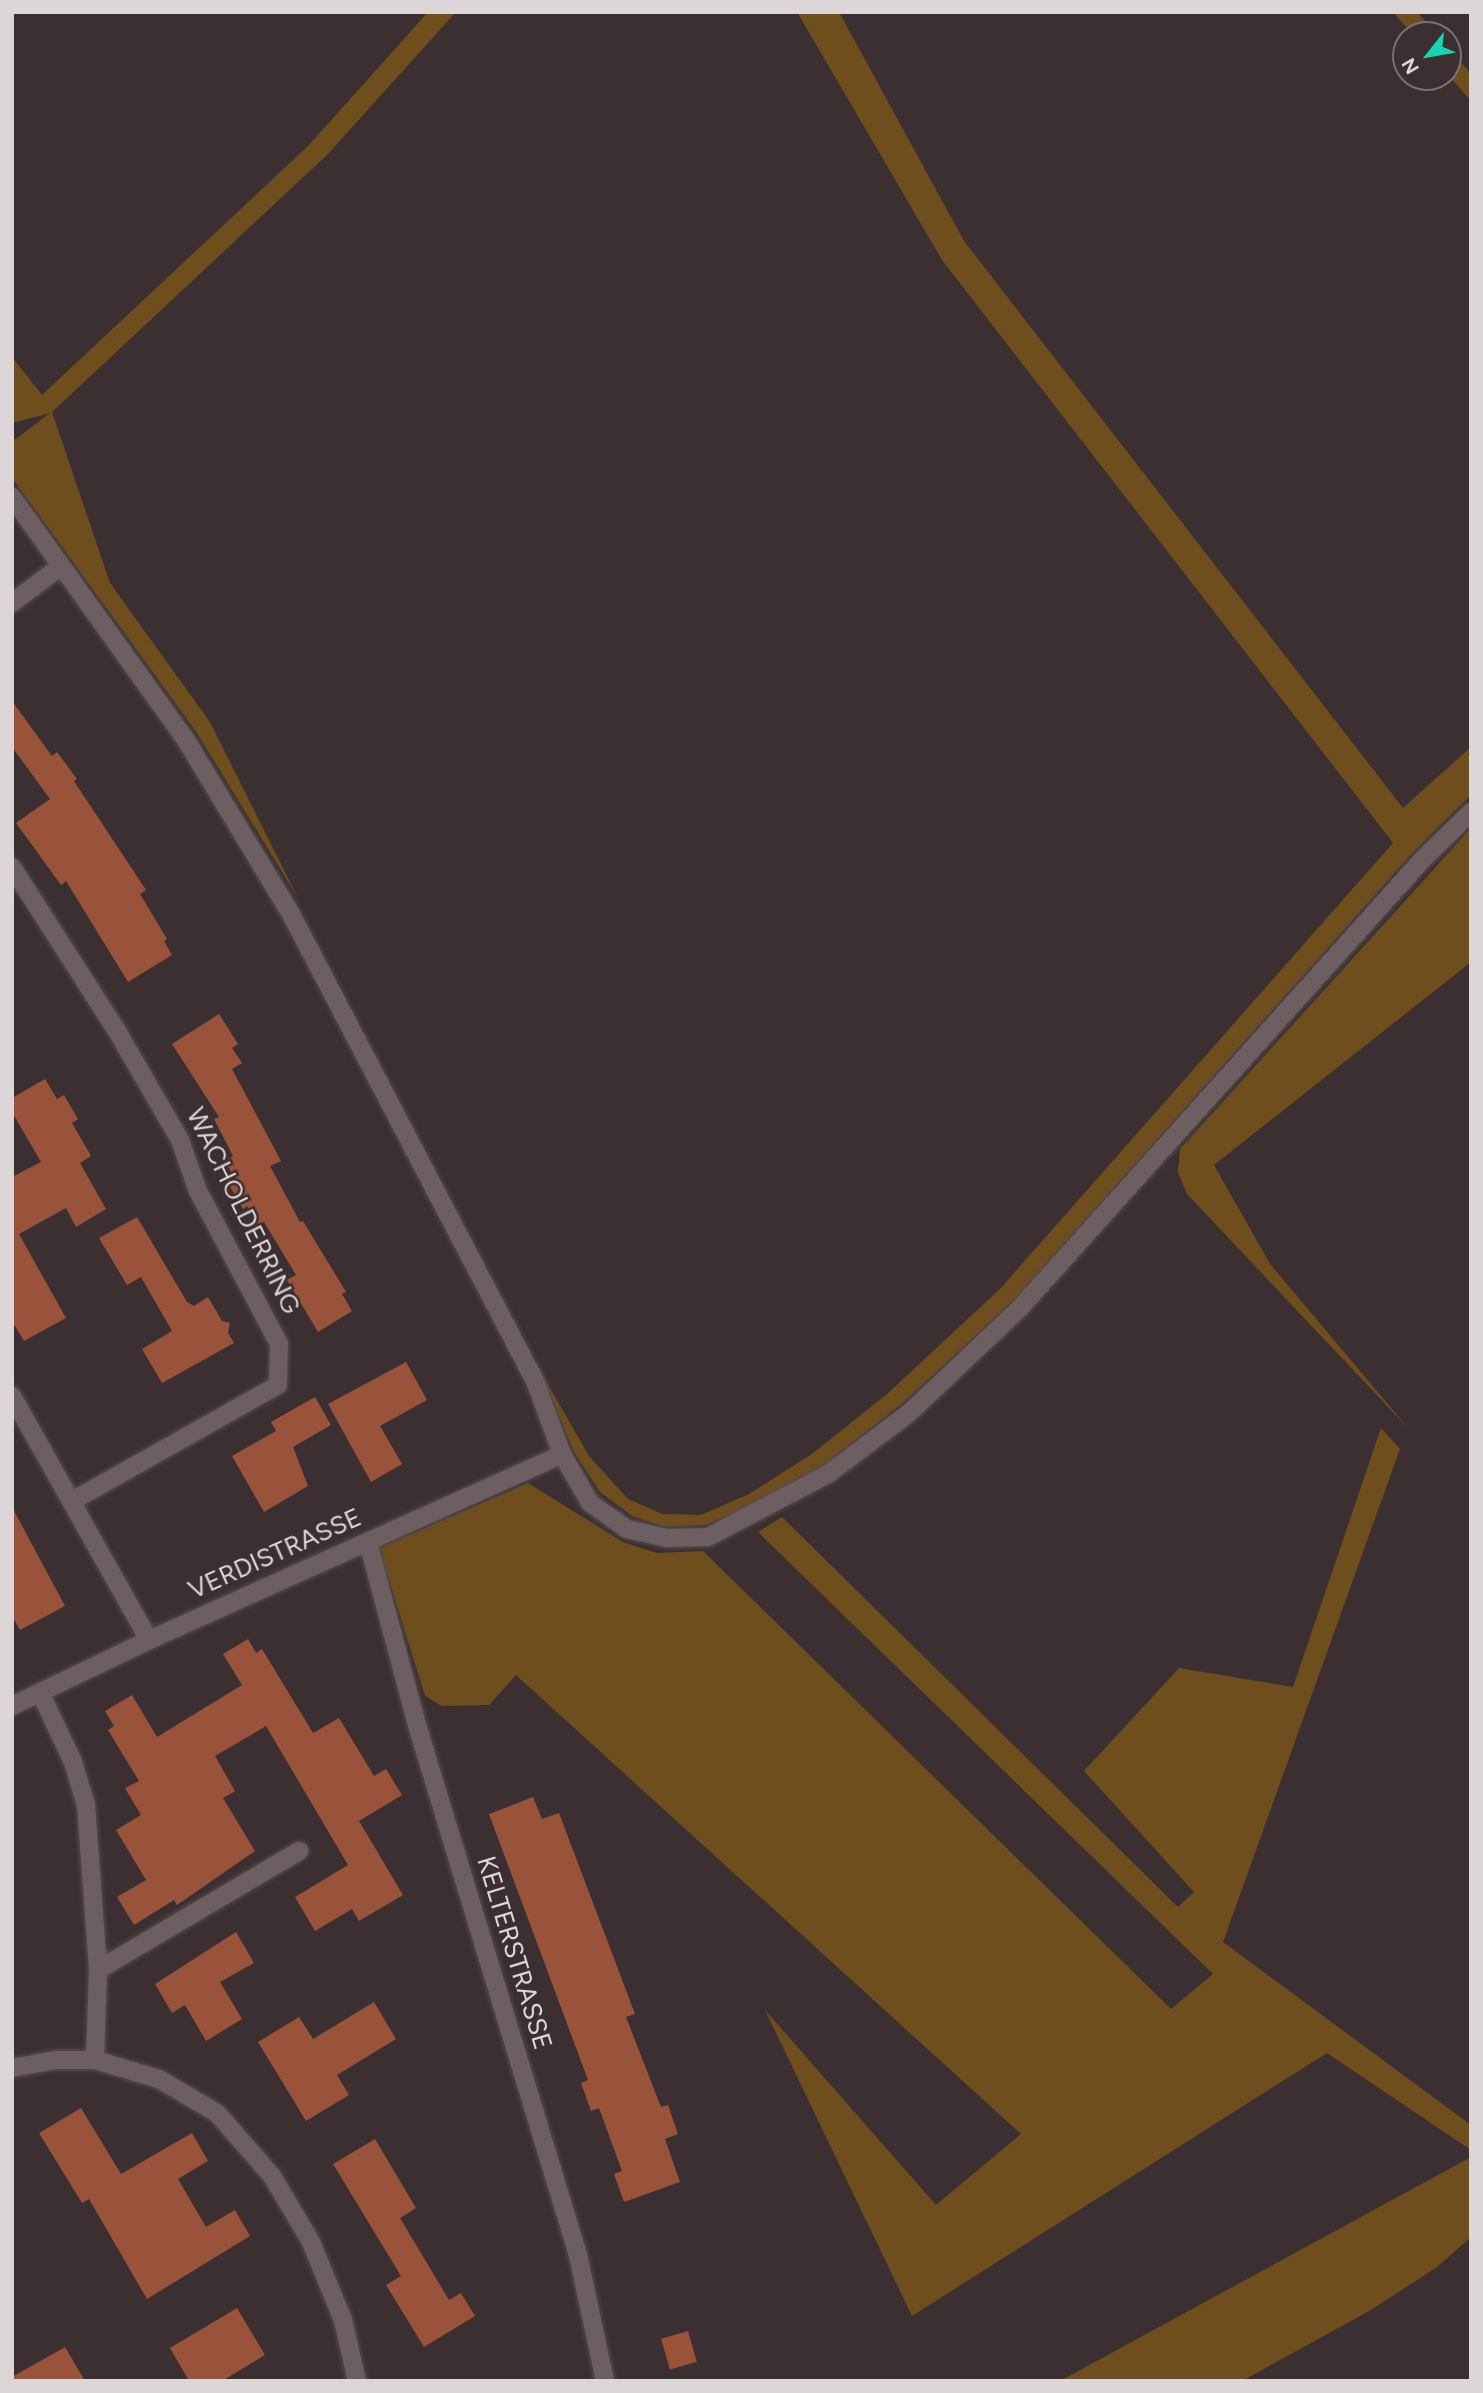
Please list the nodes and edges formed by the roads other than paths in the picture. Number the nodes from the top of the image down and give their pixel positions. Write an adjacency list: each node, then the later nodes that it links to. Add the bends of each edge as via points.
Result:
1 (12, 497): 2 (street)
2 (61, 566): 3 (street); 7 (street, via 186,740 292,916 534,1381)
3 (12, 603)
4 (1471, 812): 7 (street, via 1422,860 1019,1309 909,1413 828,1474 708,1537 667,1538 627,1530 590,1503)
5 (12, 867): 8 (street, WACHOLDERRING, via 180,1140 198,1191 279,1344 278,1385)
6 (12, 1396): 8 (street)
7 (562, 1454): 9 (street, VERDISTRASSE)
8 (72, 1501): 10 (street)
9 (368, 1542): 10 (street, VERDISTRASSE); 18 (street, KELTERSTRASSE, via 417,1725 578,2255)
10 (149, 1640): 11 (street, VERDISTRASSE)
11 (41, 1694): 12 (street, VERDISTRASSE); 14 (street, via 73,1762 86,1805)
12 (12, 1706)
13 (299, 1851): 14 (street)
14 (98, 1970): 15 (street)
15 (95, 2060): 16 (street, via 56,2060); 17 (street, via 159,2079 218,2113 272,2176 311,2242 343,2320)
16 (12, 2068)
17 (357, 2381)
18 (605, 2381)

